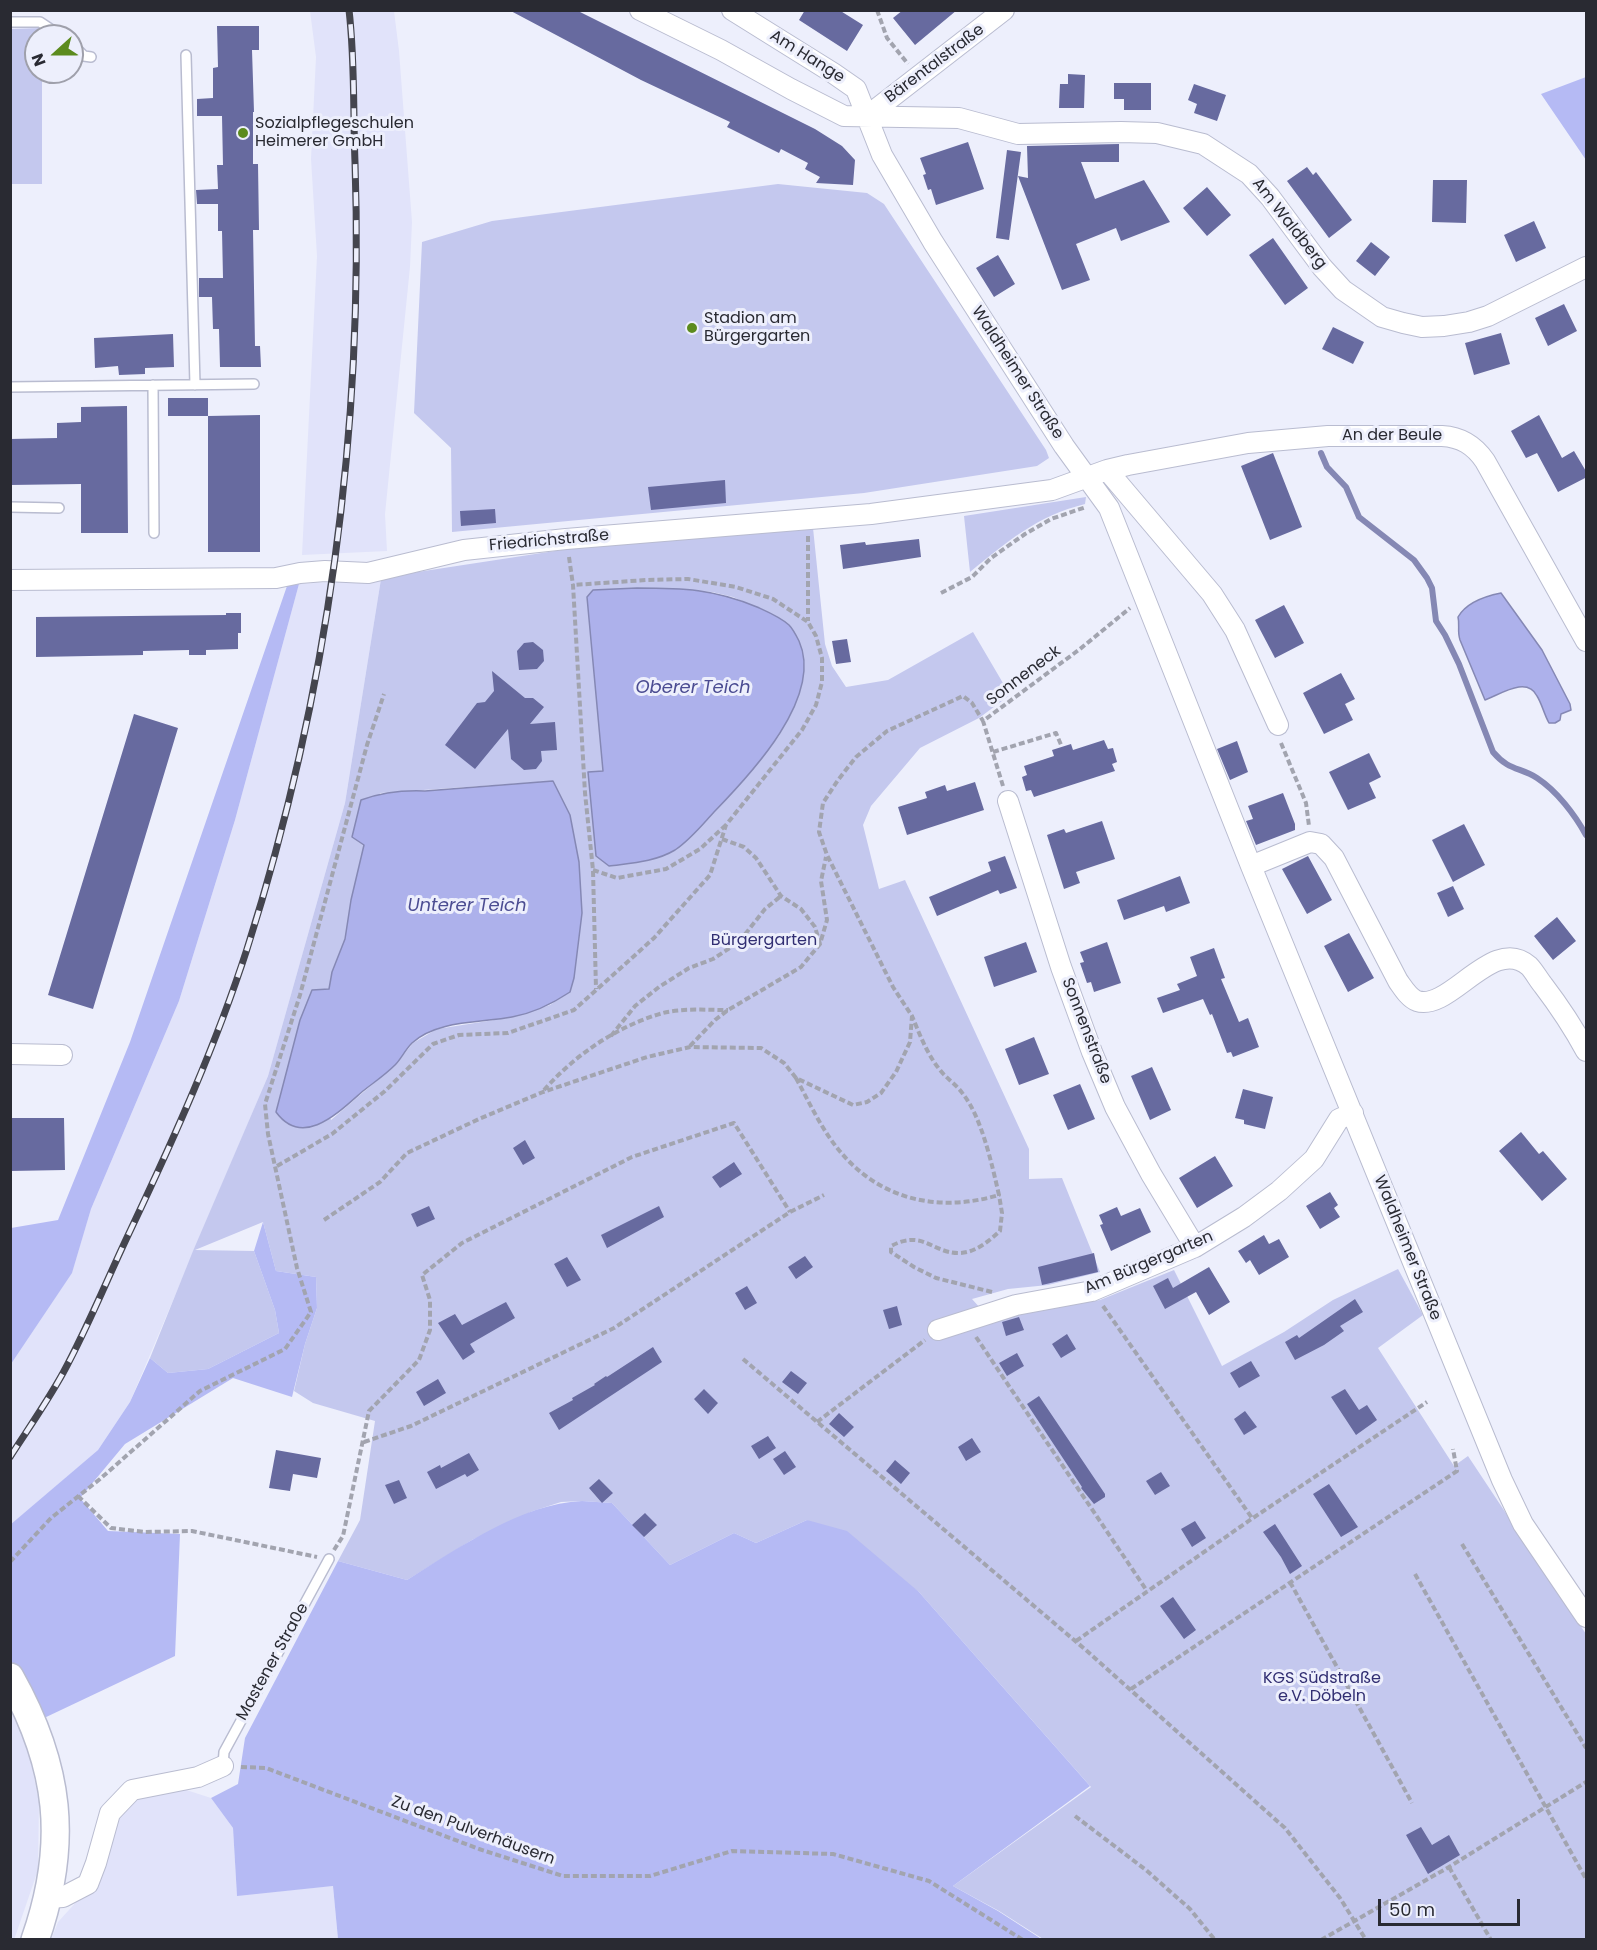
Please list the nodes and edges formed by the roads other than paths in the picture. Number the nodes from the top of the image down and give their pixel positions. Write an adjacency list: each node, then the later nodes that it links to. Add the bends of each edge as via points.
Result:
1 (640, 10): 9 (street, via 844,116)
2 (732, 10): 9 (street, Am Hange, via 856,89)
3 (1004, 10): 9 (street, Bärentalstraße)
4 (10, 22): 5 (lane)
5 (43, 24)
6 (186, 55): 13 (lane)
7 (84, 56): 8 (lane)
8 (91, 57)
9 (866, 117): 10 (street, Am Waldberg, via 959,118 1018,134 1156,133 1203,144 1249,174 1342,290 1382,317 1422,327 1469,322); 16 (street, Waldheimer Straße, via 882,155 933,242)
10 (1587, 267)
11 (254, 384): 13 (lane)
12 (153, 385): 13 (lane); 14 (lane); 19 (lane)
13 (195, 385)
14 (10, 387)
15 (1107, 470): 16 (street, An der Beule); 21 (street, An der Beule, via 1291,438 1455,437 1472,446 1485,461); 22 (street, via 1212,594 1235,630)
16 (1086, 478): 20 (street, Friedrichstraße, via 1052,490 871,514 464,550 368,573 324,571 276,578); 24 (street, Waldheimer Straße, via 1115,524)
17 (10, 507): 18 (lane)
18 (59, 508)
19 (154, 533)
20 (10, 580)
21 (1587, 641)
22 (1278, 725)
23 (1008, 801): 29 (street, Sonnenstraße, via 1061,967 1115,1107)
24 (1251, 866): 25 (street, via 1310,842 1321,844 1334,858 1398,981 1411,998 1430,1001 1486,966 1503,958 1516,960 1528,966); 28 (street, Waldheimer Straße)
25 (1587, 1051)
26 (10, 1054): 27 (street)
27 (62, 1055)
28 (1353, 1113): 29 (street, Am Bürgergarten, via 1339,1119 1314,1159 1279,1191); 32 (street, Waldheimer Straße, via 1502,1480 1523,1524)
29 (1195, 1247): 30 (street, Am Bürgergarten, via 1092,1291 1018,1305)
30 (938, 1330)
31 (329, 1559): 34 (lane, Mastener Stra0e, via 224,1752)
32 (1587, 1617)
33 (10, 1677): 35 (main road, via 37,1734 54,1798 56,1833)
34 (223, 1766): 35 (street, via 198,1777 132,1790 110,1813 88,1884 63,1897)
35 (48, 1898): 36 (main road)
36 (35, 1940)

